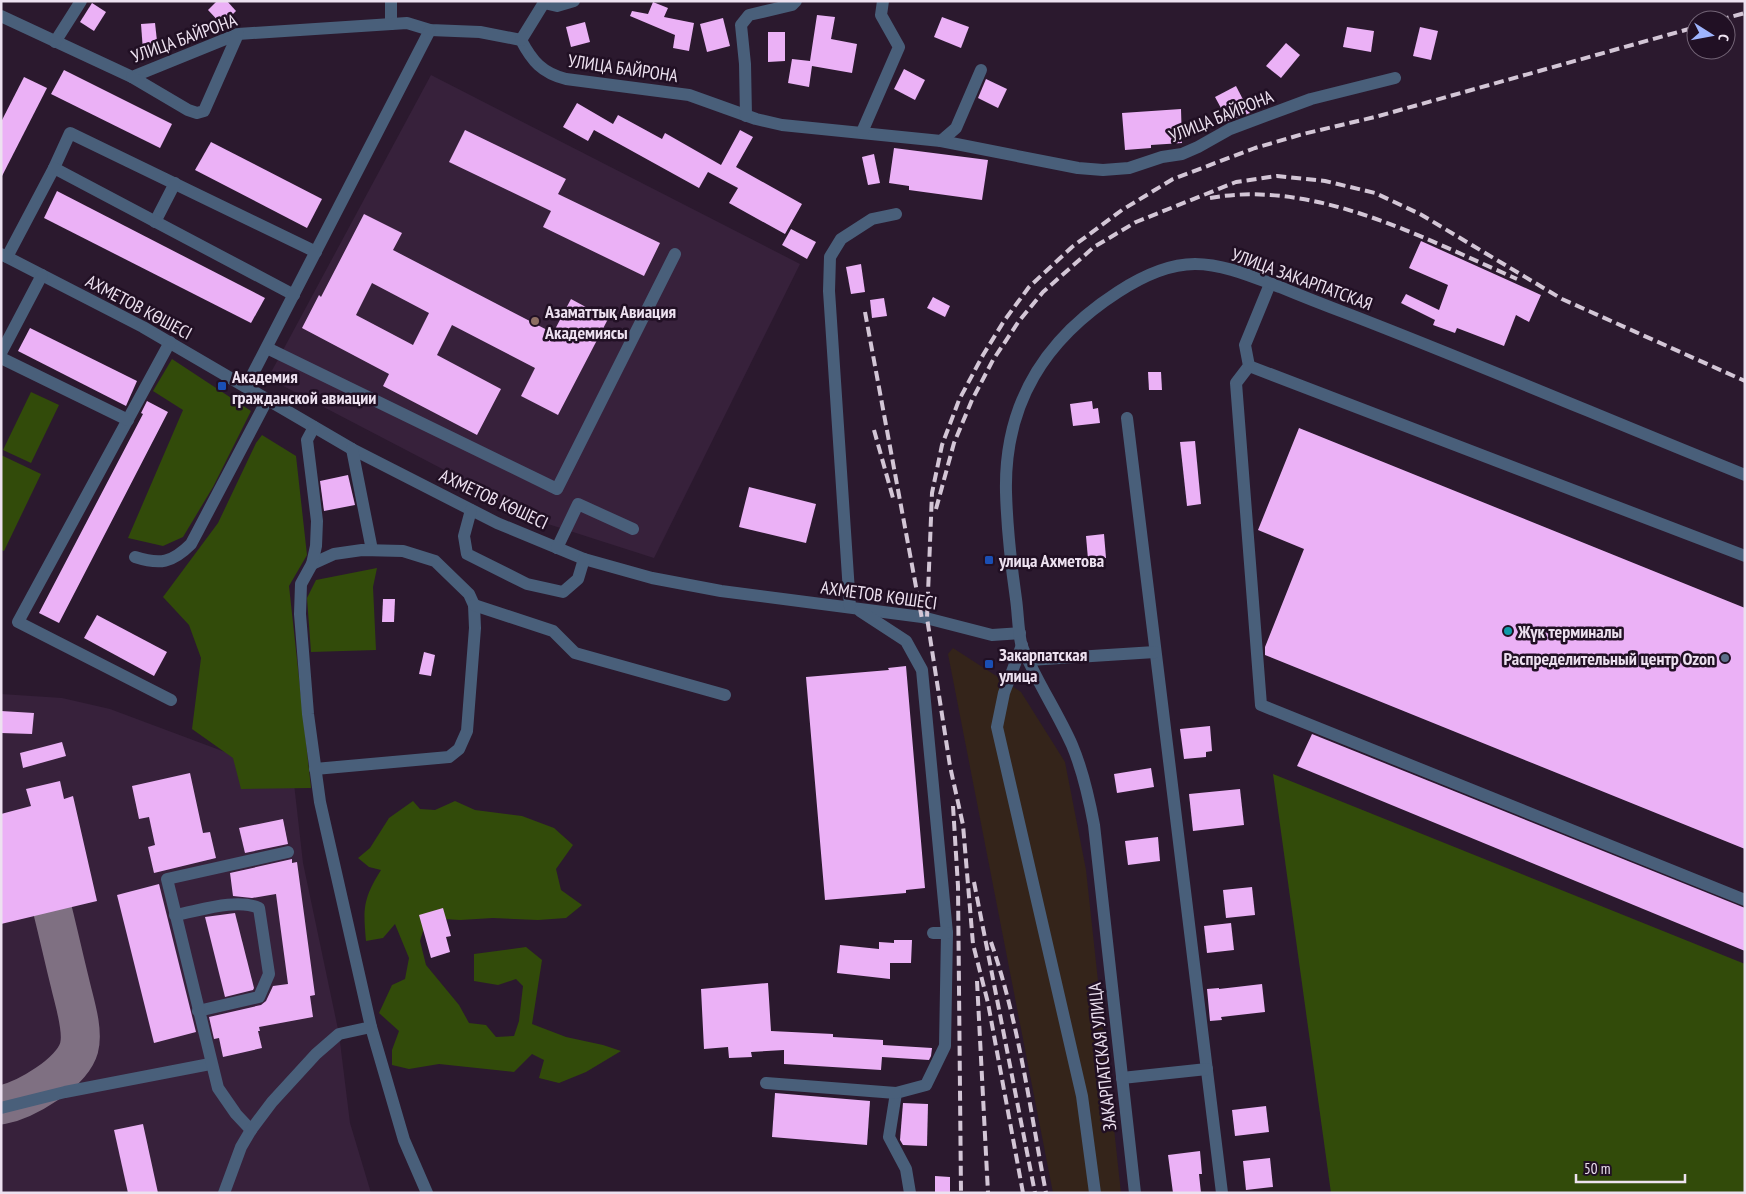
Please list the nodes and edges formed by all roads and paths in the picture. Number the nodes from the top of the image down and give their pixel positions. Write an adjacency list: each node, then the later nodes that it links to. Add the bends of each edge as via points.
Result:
1 (81, 1): 12 (street)
2 (391, 1): 8 (street)
3 (574, 1): 6 (street, via 557,6)
4 (796, 1): 16 (street, via 792,5 749,15 741,26)
5 (883, 1): 17 (street, via 881,15 899,47)
6 (544, 2): 11 (street)
7 (1, 16): 12 (street, УЛИЦА БАЙРОНА)
8 (391, 24): 9 (street, УЛИЦА БАЙРОНА, via 407,23); 10 (street, УЛИЦА БАЙРОНА)
9 (430, 30): 11 (street, УЛИЦА БАЙРОНА, via 480,32); 23 (street)
10 (238, 34): 14 (street, УЛИЦА БАЙРОНА); 14 (street, via 204,111 188,110)
11 (521, 40): 16 (street, УЛИЦА БАЙРОНА, via 531,59 552,76 689,95)
12 (55, 42): 14 (street, УЛИЦА БАЙРОНА)
13 (982, 70): 18 (street, via 956,128)
14 (132, 77)
15 (1395, 78): 18 (street, УЛИЦА БАЙРОНА, via 1311,99 1230,129 1182,154 1129,168 1078,168)
16 (746, 116): 17 (street, УЛИЦА БАЙРОНА, via 782,125)
17 (862, 132): 18 (street, УЛИЦА БАЙРОНА)
18 (941, 141)
19 (54, 168): 20 (street, via 70,133); 22 (street); 25 (street)
20 (175, 184): 22 (street); 23 (street)
21 (896, 214): 50 (street, via 872,219 841,239 830,257 829,292)
22 (155, 222): 28 (street)
23 (316, 252): 28 (street)
24 (675, 254): 30 (street, via 557,489)
25 (4, 256): 26 (street, АХМЕТОВ КӨШЕСІ)
26 (42, 275): 29 (street, АХМЕТОВ КӨШЕСІ); 31 (street)
27 (1270, 284): 33 (street, via 1245,344); 40 (street, УЛИЦА ЗАКАРПАТСКАЯ, via 1478,364); 51 (street, УЛИЦА ЗАКАРПАТСКАЯ, via 1213,266 1194,264 1153,272 1082,317 1041,362 1016,416 1006,468 1012,571)
28 (294, 295): 30 (street)
29 (170, 342): 34 (street, АХМЕТОВ КӨШЕСІ); 37 (street)
30 (267, 348): 34 (street)
31 (1, 353)
32 (1, 358): 37 (street)
33 (1249, 366): 45 (street); 58 (street, via 1236,383 1261,705)
34 (246, 387): 35 (street, АХМЕТОВ КӨШЕСІ)
35 (268, 400): 38 (street, АХМЕТОВ КӨШЕСІ); 46 (street, via 191,544 169,561)
36 (1127, 418): 52 (street)
37 (128, 420): 55 (street, via 18,622)
38 (314, 427): 39 (street, АХМЕТОВ КӨШЕСІ); 48 (street, via 307,440 317,521)
39 (352, 449): 41 (street, АХМЕТОВ КӨШЕСІ); 44 (street)
40 (1745, 475)
41 (471, 510): 43 (street, АХМЕТОВ КӨШЕСІ); 47 (street, via 464,536 468,554 527,584 563,592 578,579)
42 (633, 529): 43 (street, via 578,504)
43 (557, 548): 47 (street, АХМЕТОВ КӨШЕСІ)
44 (372, 550): 48 (street, via 334,554); 49 (street, via 403,551 434,560 469,594)
45 (1745, 556)
46 (135, 557)
47 (584, 559): 50 (street, АХМЕТОВ КӨШЕСІ, via 652,578 722,591)
48 (312, 564): 56 (street, via 302,584 300,614)
49 (474, 605): 54 (street, via 553,631 575,652); 56 (street, via 467,731 459,749 449,757)
50 (853, 608): 51 (street, АХМЕТОВ КӨШЕСІ, via 922,616 992,635); 61 (street, via 906,641 922,670)
51 (1021, 639): 53 (street, ЗАКАРПАТСКАЯ УЛИЦА); 74 (street, via 997,727 1082,1096)
52 (1155, 652): 53 (street); 65 (street)
53 (1029, 660): 66 (street, ЗАКАРПАТСКАЯ УЛИЦА, via 1072,746 1087,791 1094,825)
54 (725, 695)
55 (172, 700)
56 (315, 769): 63 (street)
57 (288, 852): 59 (street, via 167,878)
58 (1745, 900)
59 (175, 915): 62 (street); 62 (street, via 233,904 259,908 269,974 259,996)
60 (933, 933): 61 (street)
61 (947, 934): 68 (street, via 945,1046 926,1085)
62 (198, 1011): 64 (street)
63 (370, 1028): 70 (street, via 339,1034 272,1102); 72 (street, via 404,1140)
64 (210, 1064): 69 (street); 70 (street, via 218,1088)
65 (1207, 1069): 66 (street); 76 (street)
66 (1122, 1078): 75 (street, ЗАКАРПАТСКАЯ УЛИЦА)
67 (766, 1083): 68 (street)
68 (896, 1094): 73 (street, via 889,1137 906,1169)
69 (1, 1108)
70 (251, 1130): 71 (street)
71 (224, 1193)
72 (426, 1193)
73 (910, 1193)
74 (1095, 1193)
75 (1135, 1193)
76 (1222, 1193)

